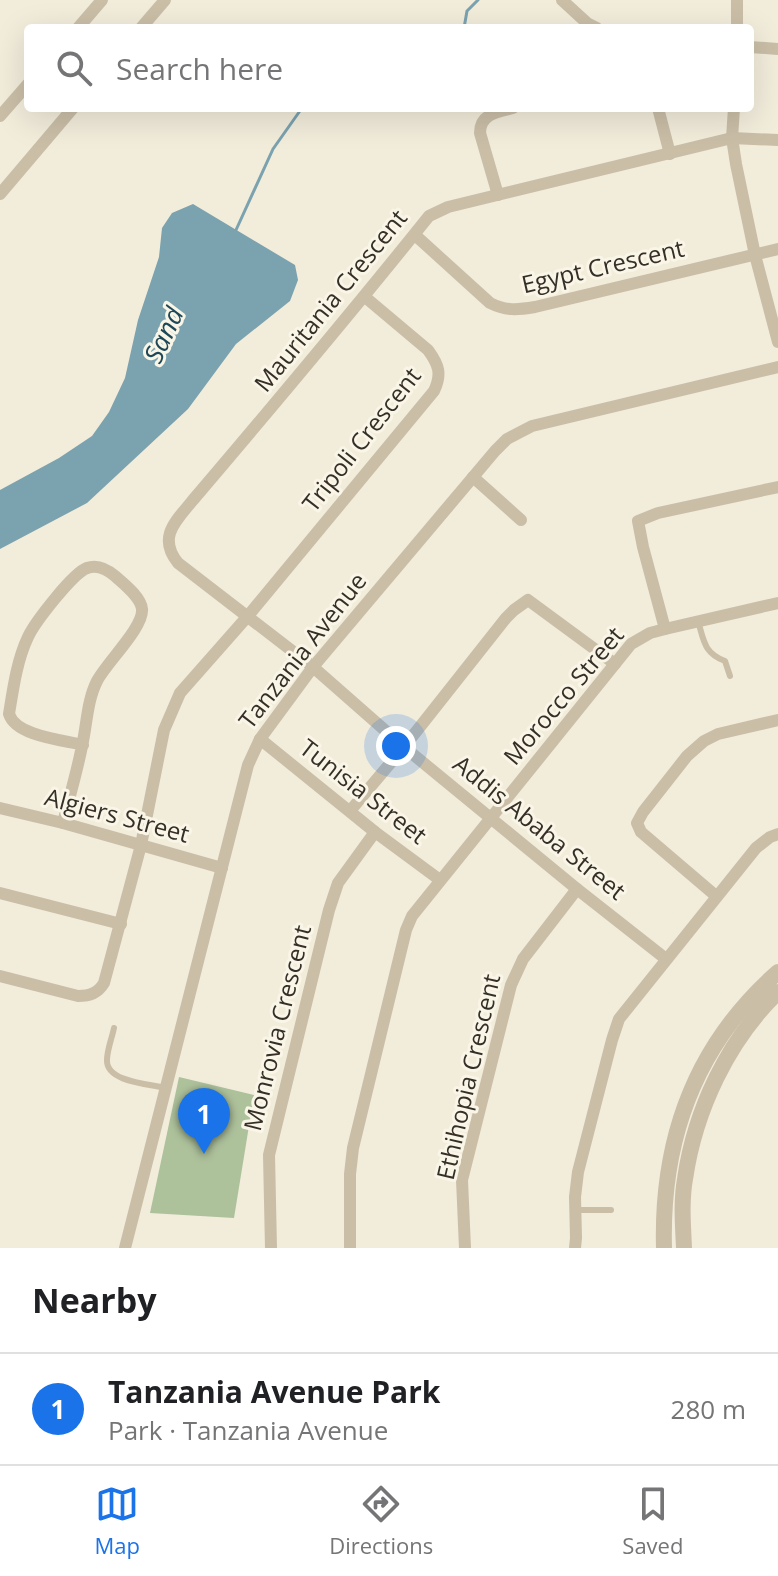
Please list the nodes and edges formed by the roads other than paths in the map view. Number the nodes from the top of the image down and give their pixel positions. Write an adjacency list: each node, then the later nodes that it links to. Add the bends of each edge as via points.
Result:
1 (102, 0): 5 (street)
2 (165, 0): 6 (street)
3 (562, 0): 7 (street)
4 (737, 0): 8 (street)
5 (81, 24)
6 (144, 24)
7 (589, 24)
8 (737, 24)
9 (754, 47): 10 (street)
10 (778, 49)
11 (24, 89): 16 (street)
12 (70, 112): 20 (street)
13 (499, 112): 21 (street, via 480,125)
14 (659, 112): 19 (street)
15 (734, 112): 17 (street)
16 (0, 116)
17 (732, 138): 18 (street, Mauritania Crescent); 19 (street, Mauritania Crescent); 24 (street)
18 (778, 140)
19 (670, 154): 21 (street, Mauritania Crescent)
20 (0, 194)
21 (498, 195): 22 (street, Mauritania Crescent, via 434,213)
22 (415, 235): 24 (street, Egypt Crescent, via 490,303 514,310); 25 (street, Mauritania Crescent)
23 (778, 249): 24 (street, Egypt Crescent)
24 (755, 255): 26 (street)
25 (365, 297): 32 (street, Tripoli Crescent, via 428,350 439,368 437,384); 32 (street, Mauritania Crescent, via 168,536 178,563)
26 (778, 342)
27 (778, 367): 28 (street, Tanzania Avenue, via 532,426 507,439)
28 (473, 477): 30 (street); 36 (street, Tanzania Avenue)
29 (778, 487): 34 (street, via 638,521)
30 (521, 520)
31 (778, 603): 33 (street, Morocco Street)
32 (247, 617): 36 (street, Mauritania Crescent); 48 (street, Tripoli Crescent, via 180,693 164,730)
33 (698, 621): 34 (street, Morocco Street); 37 (lane, via 707,648 725,661)
34 (665, 629): 35 (street, Morocco Street, via 631,644)
35 (615, 664): 41 (street, via 528,600 506,618); 44 (street, Morocco Street)
36 (313, 667): 39 (street, Tanzania Avenue); 41 (street, Addis Ababa Street)
37 (730, 676)
38 (778, 720): 53 (street, via 718,734 695,747 637,823 649,841)
39 (260, 739): 43 (street, Tunisia Street); 49 (street, Tanzania Avenue, via 248,765)
40 (83, 745): 40 (street, via 96,683 142,613 137,598 114,575 97,567 82,571 66,586 28,637 9,714 23,730); 45 (street)
41 (404, 747): 43 (street); 44 (street, Addis Ababa Street)
42 (0, 808): 45 (street, Algiers Street)
43 (350, 811): 46 (street, Tunisia Street)
44 (492, 818): 50 (street, Morocco Street); 51 (street, Addis Ababa Street)
45 (63, 823): 48 (street, Algiers Street)
46 (375, 832): 50 (street, Tunisia Street); 64 (street, Monrovia Crescent, via 338,883 329,910 269,1155)
47 (778, 834): 53 (street, via 756,848)
48 (141, 845): 49 (street, Algiers Street); 54 (street, Tripoli Crescent)
49 (222, 868): 60 (street, Tanzania Avenue)
50 (440, 880): 65 (street, via 406,930 353,1148)
51 (577, 889): 55 (street, Addis Ababa Street); 66 (street, Ethihopia Crescent, via 523,959 511,985 462,1180)
52 (0, 893): 54 (street)
53 (716, 896): 55 (street)
54 (121, 924): 57 (street, Tripoli Crescent, via 104,983 92,994 78,996)
55 (666, 959): 61 (street, via 616,1026 578,1172)
56 (778, 972): 68 (street, via 740,1008 687,1098 669,1173)
57 (0, 976)
58 (778, 992): 69 (street, via 745,1028 708,1097 684,1181)
59 (114, 1028): 60 (lane, via 106,1063 110,1073)
60 (166, 1088): 63 (street, Tanzania Avenue)
61 (575, 1210): 62 (lane); 67 (street)
62 (611, 1210)
63 (125, 1248)
64 (271, 1248)
65 (350, 1248)
66 (465, 1248)
67 (575, 1248)
68 (664, 1248)
69 (684, 1248)

